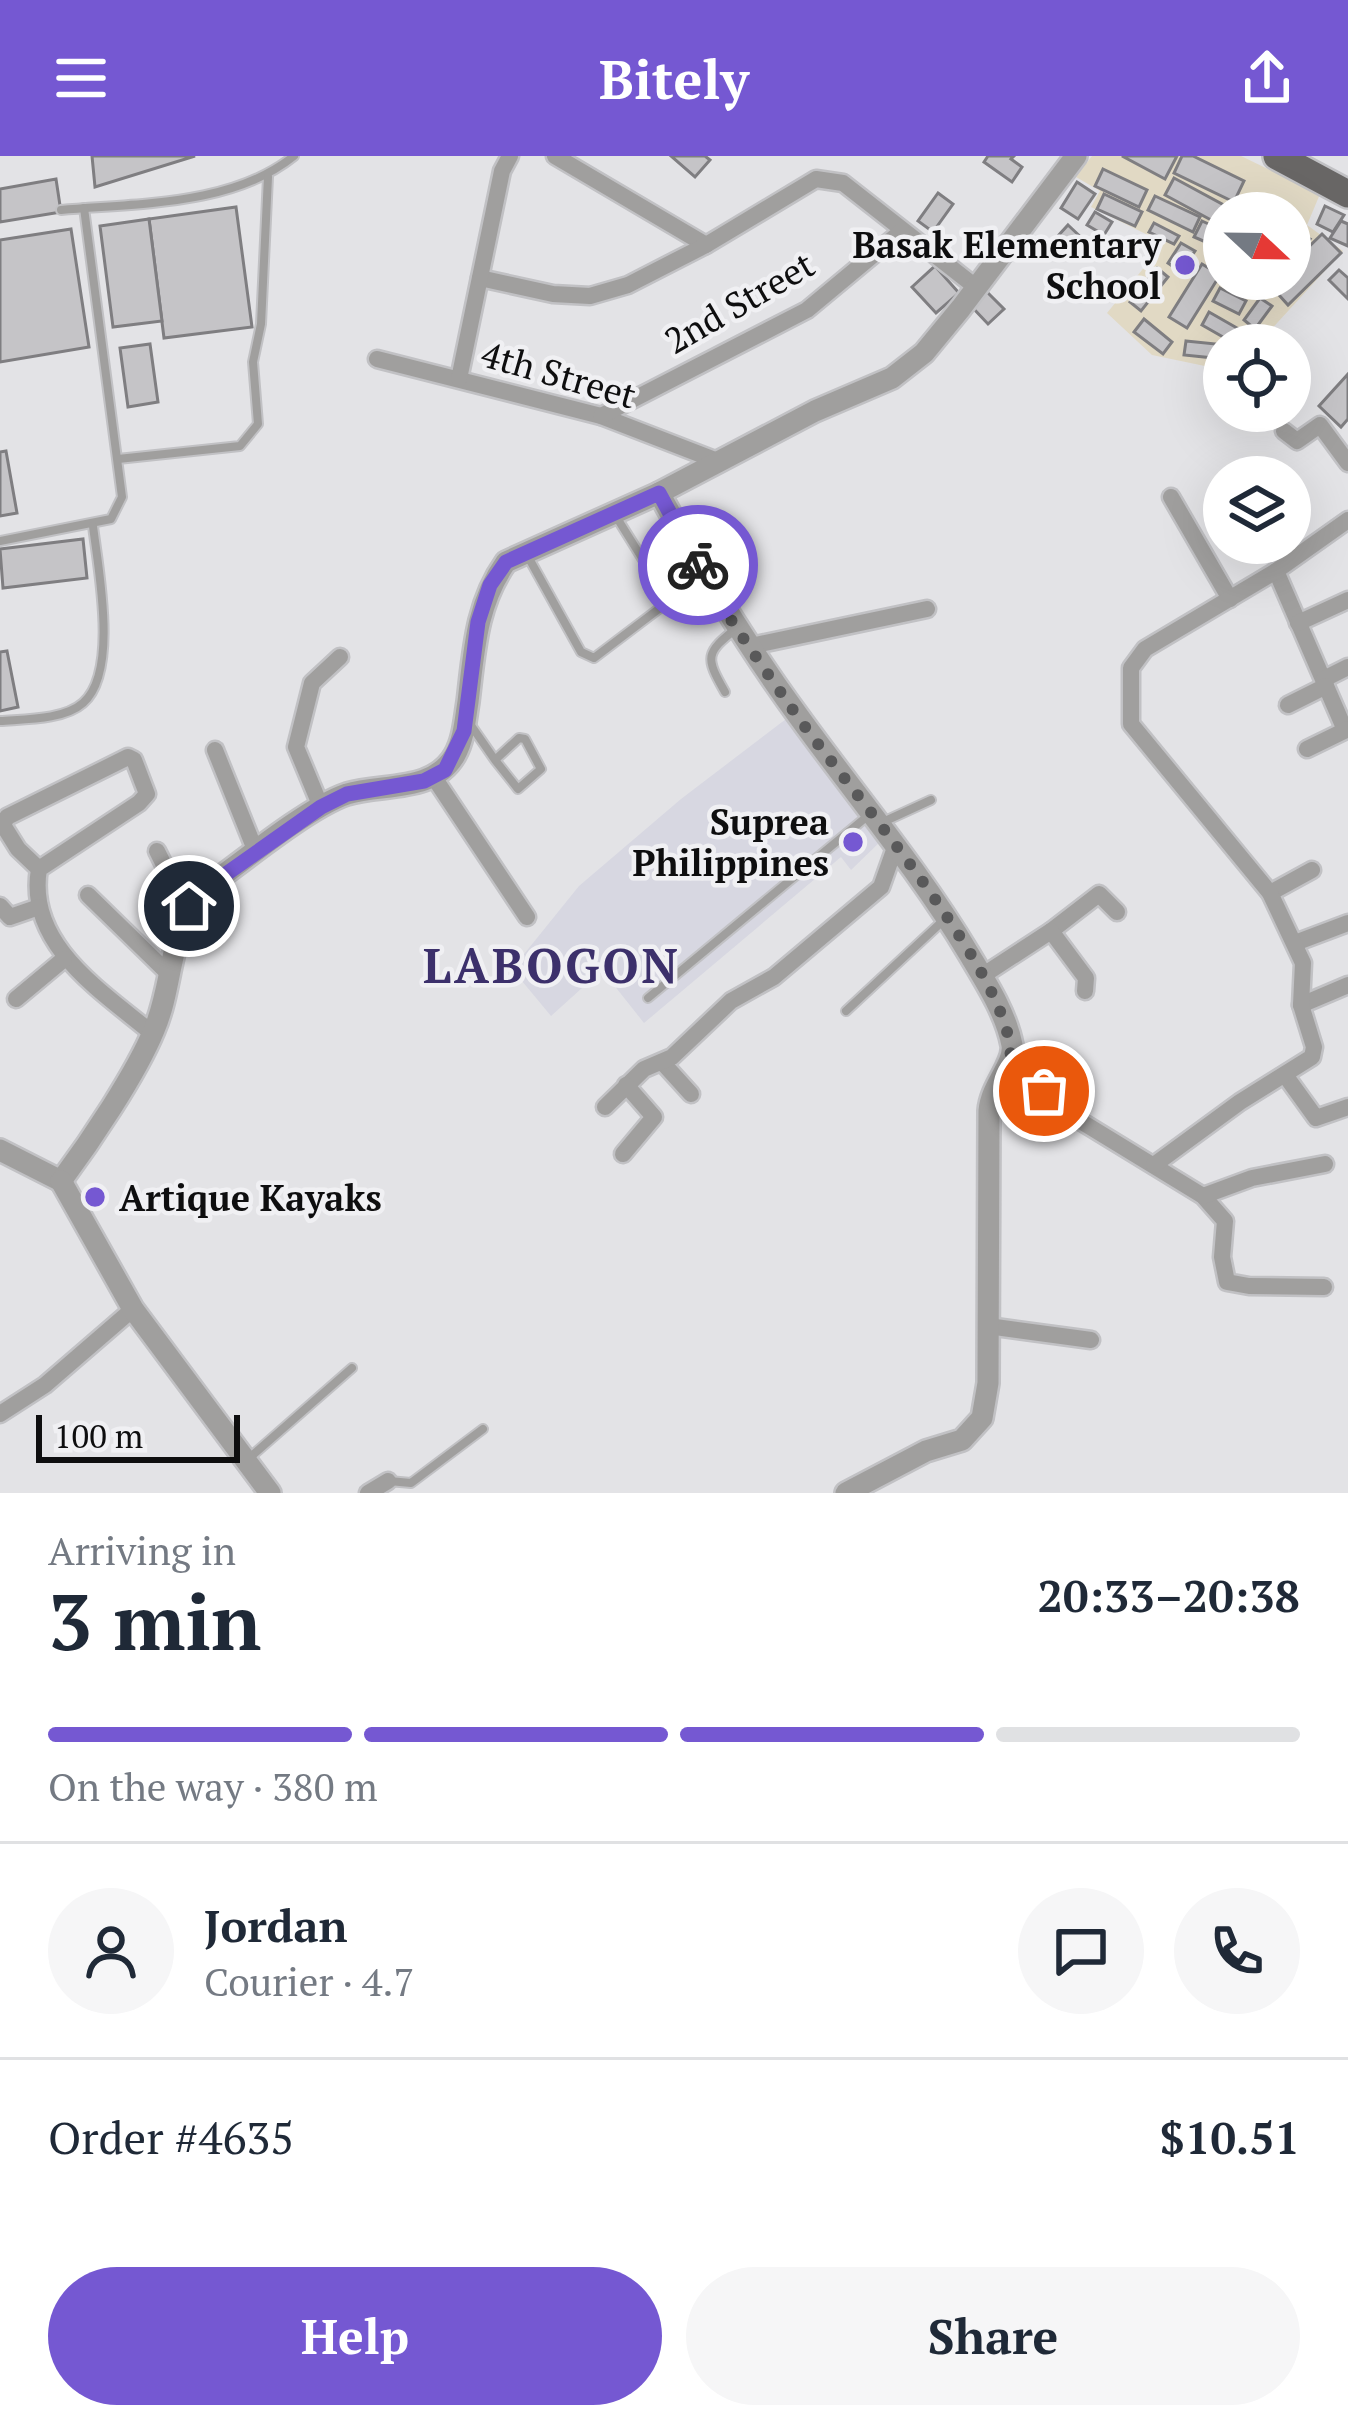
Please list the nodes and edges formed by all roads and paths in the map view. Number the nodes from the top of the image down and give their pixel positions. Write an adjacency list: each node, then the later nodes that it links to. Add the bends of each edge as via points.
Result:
1 (294, 156): 6 (lane)
2 (510, 156): 12 (street)
3 (555, 156): 11 (street)
4 (1076, 156): 13 (street)
5 (1276, 156): 7 (main road)
6 (268, 177): 8 (lane); 20 (lane, via 253,362 258,424 240,446)
7 (1348, 194)
8 (84, 208): 9 (lane); 20 (lane)
9 (61, 210)
10 (902, 231): 11 (street, via 843,183 815,179); 13 (street); 16 (street, 2nd Street, via 807,310)
11 (706, 244): 12 (street, via 590,296)
12 (480, 278): 15 (street)
13 (977, 288): 21 (street, via 892,378)
14 (377, 359): 15 (street, 4th Street)
15 (459, 379): 16 (street, 4th Street)
16 (602, 416): 21 (street, 4th Street)
17 (1311, 431): 22 (street, via 1319,425)
18 (1285, 432): 19 (street, via 1297,441)
19 (1309, 432)
20 (117, 459): 27 (lane, via 120,507)
21 (720, 462): 23 (street)
22 (1348, 464)
23 (659, 493): 25 (street); 35 (street)
24 (1171, 497): 31 (street)
25 (613, 511): 29 (street); 29 (lane, via 663,601 594,658 581,652)
26 (1348, 520): 30 (street)
27 (93, 526): 28 (lane); 42 (lane, via 104,649 98,680 83,704)
28 (0, 541)
29 (525, 552): 41 (street, via 490,585)
30 (1276, 571): 31 (street); 34 (street)
31 (1230, 599): 56 (street, via 1138,656 1131,724)
32 (1348, 600): 34 (street)
33 (927, 609): 35 (street)
34 (1298, 623): 38 (street)
35 (745, 637): 39 (lane, via 714,646 710,666); 50 (street)
36 (340, 657): 49 (street, via 312,683 296,742)
37 (1348, 668): 38 (street)
38 (1325, 683): 40 (street); 43 (street)
39 (725, 692)
40 (1288, 705)
41 (466, 718): 46 (lane); 47 (street, via 457,751)
42 (0, 721)
43 (1346, 730): 44 (street)
44 (1307, 749)
45 (214, 750): 53 (street)
46 (496, 760): 46 (lane, via 518,789 542,769 525,739)
47 (433, 776): 49 (street); 62 (street)
48 (931, 800): 50 (lane)
49 (321, 807): 53 (street)
50 (876, 819): 51 (street); 72 (lane)
51 (896, 844): 63 (street); 77 (street, via 881,887)
52 (157, 851): 59 (street)
53 (256, 852): 59 (street)
54 (39, 869): 54 (street, via 2,825 7,818 134,760 146,794 139,803); 60 (street)
55 (1312, 870): 56 (street)
56 (1270, 893): 66 (street)
57 (88, 895): 68 (street)
58 (0, 906): 60 (street, via 10,917)
59 (189, 906): 68 (street)
60 (39, 907): 67 (street)
61 (1117, 912): 65 (street, via 1099,894)
62 (526, 917)
63 (947, 917): 69 (street); 75 (lane)
64 (1348, 923): 66 (street)
65 (1051, 931): 69 (street); 71 (street, via 1086,978)
66 (1295, 943): 74 (street, via 1303,963)
67 (64, 959): 73 (street); 76 (street)
68 (169, 974): 76 (street)
69 (982, 976): 78 (street, via 1012,1047)
70 (1348, 985): 74 (street)
71 (1085, 991)
72 (648, 998)
73 (16, 999)
74 (1300, 1005): 79 (street, via 1314,1052)
75 (846, 1011)
76 (153, 1034): 88 (street)
77 (662, 1062): 80 (street); 81 (street)
78 (1010, 1063): 87 (street, via 1077,1119); 92 (street, via 989,1111)
79 (1285, 1075): 83 (street, via 1316,1118); 87 (street)
80 (626, 1085): 82 (street); 85 (street, via 654,1117)
81 (691, 1094)
82 (605, 1107)
83 (1348, 1107)
84 (0, 1150): 88 (street)
85 (623, 1154)
86 (1325, 1164): 89 (street)
87 (1154, 1165): 89 (street)
88 (61, 1181): 91 (street)
89 (1203, 1196): 90 (street, via 1225,1221 1227,1282)
90 (1324, 1287)
91 (133, 1309): 95 (street); 97 (street)
92 (988, 1326): 93 (street); 101 (street, via 988,1383 976,1428)
93 (1091, 1340)
94 (352, 1368): 97 (lane)
95 (0, 1414)
96 (483, 1429): 98 (lane, via 410,1484)
97 (246, 1461): 99 (street)
98 (388, 1481): 100 (street)
99 (270, 1493)
100 (368, 1493)
101 (846, 1493)

